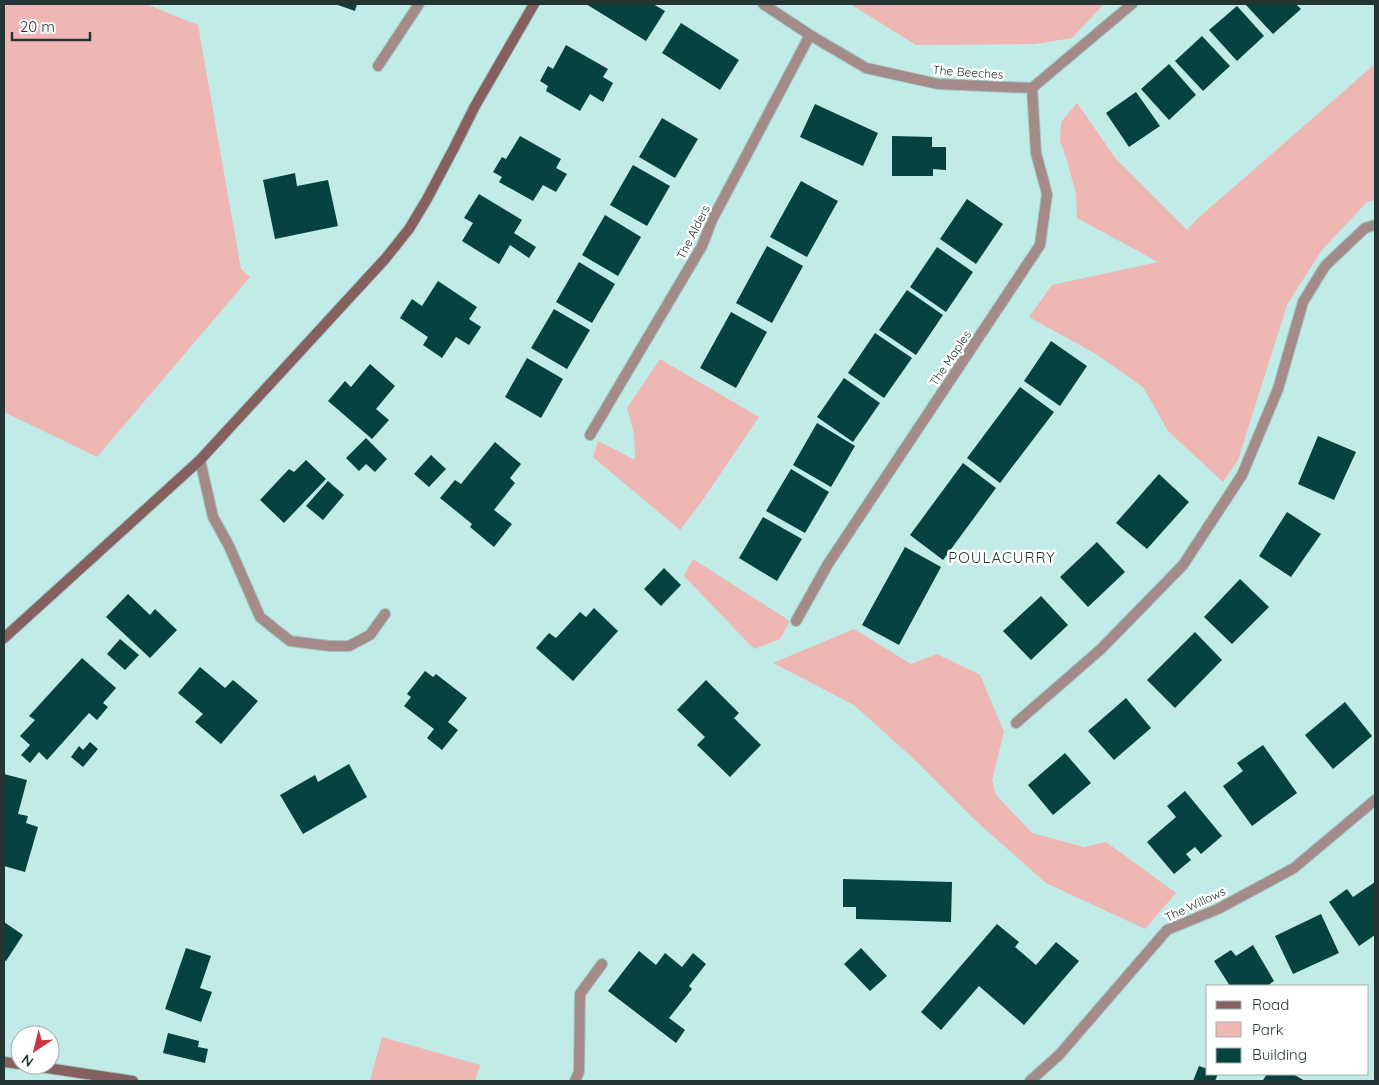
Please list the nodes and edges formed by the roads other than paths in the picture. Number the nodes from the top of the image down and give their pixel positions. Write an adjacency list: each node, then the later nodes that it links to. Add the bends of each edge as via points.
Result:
1 (418, 4): 6 (street)
2 (534, 4): 10 (street, via 409,229)
3 (762, 4): 5 (street, The Beeches)
4 (1132, 4): 7 (street)
5 (810, 35): 7 (street, The Beeches, via 866,68 938,84); 9 (street, The Alders, via 702,246)
6 (378, 66)
7 (1032, 88): 12 (street, The Maples, via 1036,152 1047,194 1040,245 828,564)
8 (1375, 225): 14 (street, via 1366,228 1325,266 1303,302 1278,389 1242,475 1183,565 1101,650)
9 (590, 435)
10 (200, 460): 11 (street, via 213,517 260,618 290,641 350,646 370,635); 13 (street)
11 (385, 614)
12 (796, 621)
13 (4, 638)
14 (1016, 723)
15 (1375, 800): 21 (street, The Willows, via 1294,868 1218,909 1168,930 1058,1055)
16 (602, 964): 20 (street, via 580,994 579,1072)
17 (60, 1070): 18 (street)
18 (118, 1080): 19 (street)
19 (133, 1081)
20 (575, 1081)
21 (1030, 1081)

